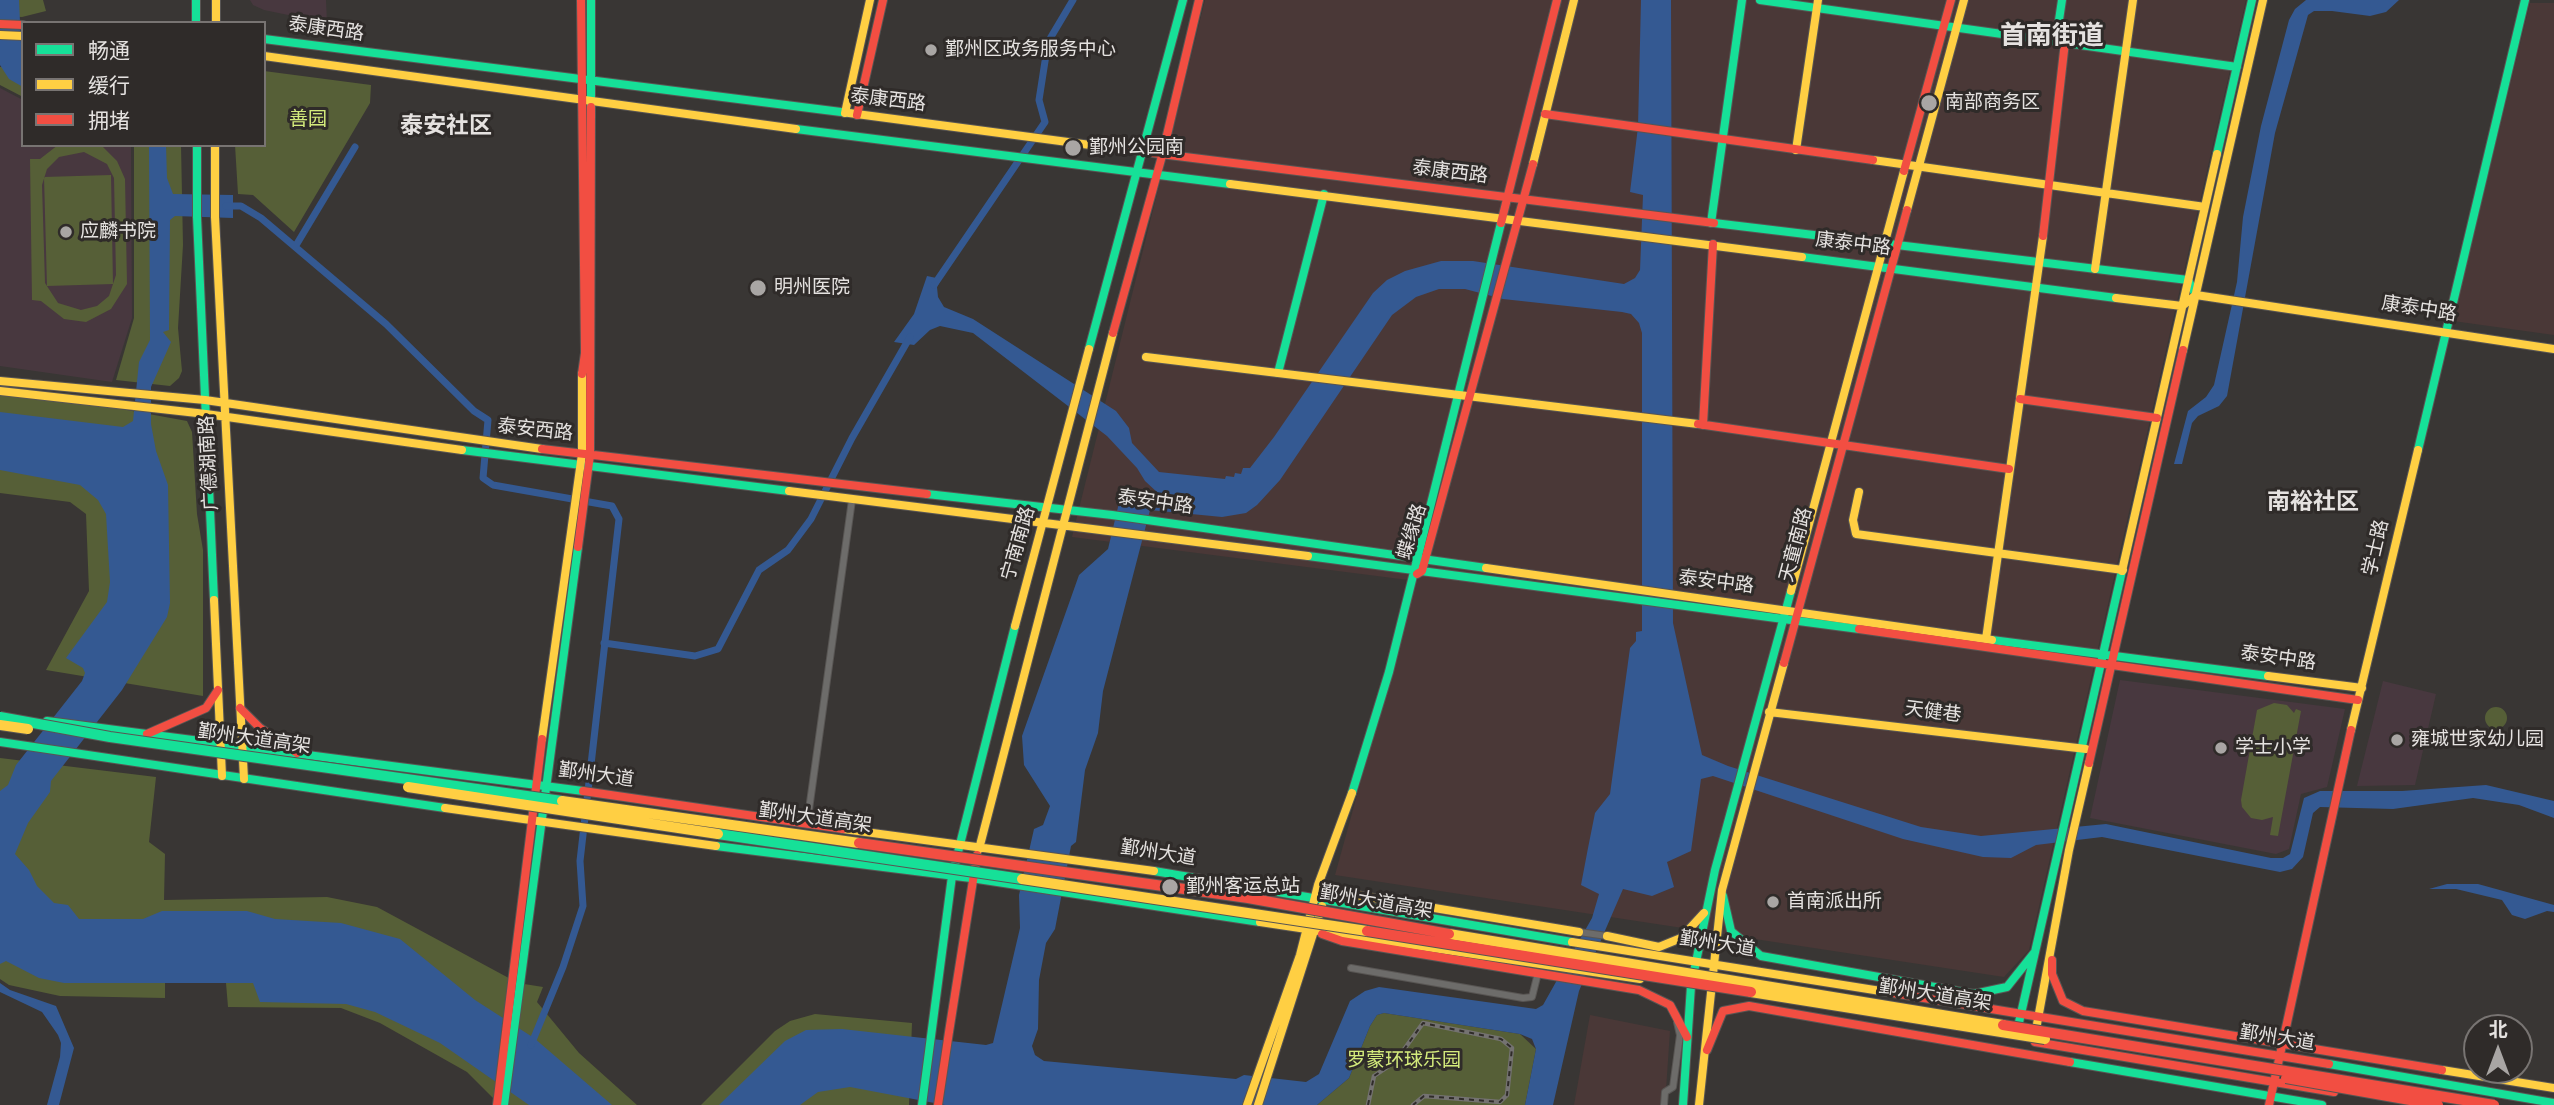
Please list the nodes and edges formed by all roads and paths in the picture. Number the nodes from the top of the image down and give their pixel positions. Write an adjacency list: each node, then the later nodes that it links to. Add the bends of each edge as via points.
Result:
1 (196, 0): 21 (main road)
2 (216, 0): 22 (main road)
3 (582, 0): 34 (main road)
4 (591, 0): 34 (main road)
5 (870, 0): 36 (main road)
6 (883, 0): 36 (main road)
7 (1183, 0): 42 (main road, 宁南南路)
8 (1557, 0): 50 (main road, 蝶缘路)
9 (1574, 0): 37 (main road, 蝶缘路)
10 (1742, 0): 38 (main road)
11 (1760, 0): 20 (main road)
12 (1951, 0): 25 (main road, 天童南路)
13 (1964, 0): 26 (main road, 天童南路)
14 (2062, 0): 30 (main road)
15 (2133, 0): 31 (main road)
16 (2252, 0): 33 (main road)
17 (2263, 0): 65 (main road)
18 (2525, 0): 67 (main road, 学士路)
19 (1198, 2): 43 (main road, 宁南南路)
20 (1817, 4): 25 (main road); 41 (main road)
21 (196, 21)
22 (216, 21)
23 (0, 24): 24 (main road)
24 (21, 24)
25 (1945, 25): 26 (main road); 44 (main road, 天童南路)
26 (1957, 26): 30 (main road); 44 (main road, 天童南路)
27 (0, 35): 28 (main road)
28 (21, 36)
29 (266, 39): 34 (main road, 泰康西路)
30 (2060, 41): 31 (main road); 47 (main road)
31 (2124, 51): 33 (main road); 49 (main road)
32 (266, 56): 35 (main road, 泰康西路)
33 (2236, 67): 52 (main road)
34 (586, 82): 35 (main road); 36 (main road, 泰康西路)
35 (586, 102): 45 (main road, 泰康西路); 86 (main road)
36 (851, 114): 42 (main road, 泰康西路)
37 (1545, 114): 38 (main road); 51 (main road, 蝶缘路)
38 (1723, 139): 41 (main road); 55 (main road)
39 (197, 147): 76 (main road, 广德湖南路)
40 (215, 147): 77 (main road, 广德湖南路)
41 (1796, 150): 44 (main road)
42 (1141, 153): 43 (main road, 泰康西路); 45 (main road, 宁南南路)
43 (1162, 156): 46 (main road, 宁南南路); 50 (main road, 泰康西路)
44 (1911, 168): 47 (main road); 56 (main road, 天童南路); 58 (main road, 天童南路)
45 (1137, 170): 46 (main road, 泰康西路); 91 (main road, 宁南南路)
46 (1157, 173): 48 (main road, 泰康西路); 92 (main road, 宁南南路)
47 (2049, 186): 49 (main road); 59 (main road)
48 (1324, 194): 53 (main road, 泰康西路); 70 (main road)
49 (2104, 194): 52 (main road); 62 (main road)
50 (1507, 197): 51 (main road, 康泰中路); 53 (main road, 蝶缘路)
51 (1524, 199): 54 (main road, 蝶缘路); 55 (main road, 康泰中路)
52 (2204, 207): 63 (main road)
53 (1502, 217): 54 (main road, 康泰中路); 73 (main road, 蝶缘路)
54 (1519, 219): 57 (main road, 康泰中路); 74 (main road, 蝶缘路)
55 (1711, 223): 56 (main road, 康泰中路)
56 (1883, 243): 58 (main road, 康泰中路); 60 (main road, 天童南路)
57 (1713, 244): 60 (main road, 康泰中路); 81 (main road)
58 (1896, 245): 59 (main road, 康泰中路); 61 (main road, 天童南路)
59 (2040, 262): 62 (main road, 康泰中路); 64 (main road)
60 (1877, 266): 61 (main road, 康泰中路); 82 (main road, 天童南路)
61 (1890, 267): 64 (main road, 康泰中路); 83 (main road, 天童南路)
62 (2095, 269): 63 (main road, 康泰中路)
63 (2188, 280): 65 (main road); 66 (main road)
64 (2037, 287): 66 (main road, 康泰中路); 75 (main road)
65 (2196, 295): 66 (main road); 67 (main road, 康泰中路); 101 (main road)
66 (2182, 306): 80 (main road)
67 (2446, 332): 68 (main road, 康泰中路); 103 (main road, 学士路)
68 (2554, 349)
69 (1146, 357): 70 (main road)
70 (1278, 373): 73 (main road)
71 (0, 381): 76 (main road, 泰安西路)
72 (0, 391): 78 (main road, 泰安西路)
73 (1456, 395): 74 (main road); 96 (main road, 蝶缘路)
74 (1469, 396): 81 (main road); 96 (main road, 蝶缘路)
75 (2020, 399): 80 (main road); 88 (main road)
76 (205, 400): 77 (main road, 泰安西路); 78 (main road, 广德湖南路)
77 (225, 403): 79 (main road, 广德湖南路); 84 (main road, 泰安西路)
78 (206, 414): 79 (main road, 泰安西路); 104 (main road, 广德湖南路)
79 (225, 416): 84 (main road, 泰安西路); 106 (main road, 广德湖南路)
80 (2157, 418): 97 (main road)
81 (1703, 425): 82 (main road)
82 (1829, 443): 83 (main road); 98 (main road, 天童南路)
83 (1842, 446): 88 (main road); 99 (main road, 天童南路)
84 (471, 447): 85 (main road, 泰安西路)
85 (496, 450): 86 (main road, 泰安西路); 87 (main road, 泰安西路)
86 (586, 454): 87 (main road); 91 (main road, 泰安西路)
87 (584, 467): 90 (main road, 泰安西路); 118 (main road); 118 (main road, via 586,486)
88 (2009, 469): 95 (main road)
89 (1859, 492): 95 (main road, via 1853,520 1856,534)
90 (852, 500): 93 (main road, 泰安西路); 120 (street)
91 (1048, 507): 92 (main road, 泰安西路); 93 (main road, 宁南南路)
92 (1067, 509): 94 (main road, 宁南南路); 96 (main road, 泰安中路)
93 (1044, 523): 94 (main road, 泰安西路); 121 (main road, 宁南南路)
94 (1063, 525): 96 (main road, 泰安中路); 122 (main road, 宁南南路)
95 (1998, 553): 97 (main road); 100 (main road)
96 (1417, 567): 98 (main road, 泰安中路); 126 (main road, via 1389,672 1323,876)
97 (2123, 570): 101 (main road)
98 (1784, 613): 99 (main road, 泰安中路); 127 (main road, 天童南路, via 1714,870)
99 (1797, 615): 100 (main road, 泰安中路); 102 (main road, 泰安中路); 107 (main road, 天童南路)
100 (1986, 639): 101 (main road, 泰安中路)
101 (2109, 654): 102 (main road); 103 (main road, 泰安中路)
102 (2106, 666): 105 (main road, 泰安中路); 114 (main road)
103 (2362, 688): 105 (main road, 学士路)
104 (218, 690): 110 (main road, via 206,708); 112 (main road, 广德湖南路)
105 (2358, 700): 144 (main road, 学士路)
106 (240, 708): 113 (main road, 广德湖南路); 115 (main road)
107 (1769, 712): 114 (main road, 天健巷); 125 (main road, 天童南路)
108 (0, 715): 110 (main road, 鄞州大道, bridge); 164 (main road, 鄞州大道高架, bridge, via 110,737 1248,898)
109 (0, 725): 163 (main road, 鄞州大道高架, bridge, via 1473,947)
110 (146, 734): 112 (main road, 鄞州大道)
111 (0, 742): 116 (main road)
112 (221, 745): 113 (main road, 鄞州大道); 116 (main road, 广德湖南路)
113 (242, 747): 115 (main road, 鄞州大道); 117 (main road, 广德湖南路)
114 (2087, 749): 130 (main road); 131 (main road)
115 (300, 755): 118 (main road, 鄞州大道)
116 (222, 776): 117 (main road)
117 (244, 779): 119 (main road)
118 (541, 786): 119 (main road); 120 (main road, 鄞州大道)
119 (536, 821): 123 (main road); 150 (main road); 153 (main road)
120 (807, 824): 121 (main road, 鄞州大道)
121 (959, 846): 122 (main road, 鄞州大道); 123 (main road, 宁南南路)
122 (979, 849): 124 (main road, 宁南南路); 126 (main road, 鄞州大道, via 1080,859)
123 (951, 876): 124 (main road); 154 (main road, 宁南南路)
124 (971, 878): 128 (main road); 155 (main road, 宁南南路)
125 (1722, 890): 131 (main road, via 1731,931 1761,956 1974,994 2007,987); 133 (main road, 天童南路)
126 (1322, 896): 128 (main road); 129 (main road, 鄞州大道)
127 (1709, 905): 129 (main road, via 1681,938 1659,947); 132 (main road, 天童南路)
128 (1312, 931): 135 (main road); 136 (main road, via 1342,941); 156 (main road); 157 (main road)
129 (1606, 942): 132 (main road, 鄞州大道)
130 (2051, 946): 141 (main road); 144 (main road, 鄞州大道, via 2052,975 2063,1000 2083,1011)
131 (2036, 951): 140 (main road)
132 (1696, 959): 133 (main road, 鄞州大道); 137 (main road, 天童南路)
133 (1715, 962): 138 (main road, 天童南路); 140 (main road, 鄞州大道)
134 (1351, 968): 136 (street, via 1523,998 1532,997)
135 (1558, 972): 136 (main road); 137 (main road); 139 (main road, via 1655,996)
136 (1538, 973)
137 (1691, 986): 138 (main road); 145 (main road, 天童南路)
138 (1712, 990): 142 (main road); 146 (main road, 天童南路)
139 (1675, 1014): 145 (main road, via 1687,1039); 158 (street, via 1680,1035 1673,1087 1665,1092)
140 (2021, 1015): 141 (main road, 鄞州大道); 142 (main road)
141 (2038, 1018): 143 (main road); 147 (main road, 鄞州大道)
142 (2015, 1039): 143 (main road)
143 (2034, 1042): 148 (main road)
144 (2282, 1045): 147 (main road, 学士路); 149 (main road, 鄞州大道)
145 (1686, 1053): 159 (main road, 天童南路)
146 (1705, 1056): 151 (main road, via 1723,1011 1749,1006); 160 (main road, 天童南路)
147 (2281, 1058): 148 (main road, 学士路); 152 (main road, 鄞州大道)
148 (2275, 1082): 151 (main road, 学士路); 162 (main road)
149 (2554, 1088)
150 (504, 1099)
151 (2270, 1101): 161 (main road)
152 (2554, 1103)
153 (497, 1105)
154 (922, 1105)
155 (938, 1105)
156 (1247, 1105)
157 (1258, 1105)
158 (1664, 1105)
159 (1683, 1105)
160 (1699, 1105)
161 (2322, 1105)
162 (2414, 1105)
163 (2438, 1105)
164 (2494, 1105)

